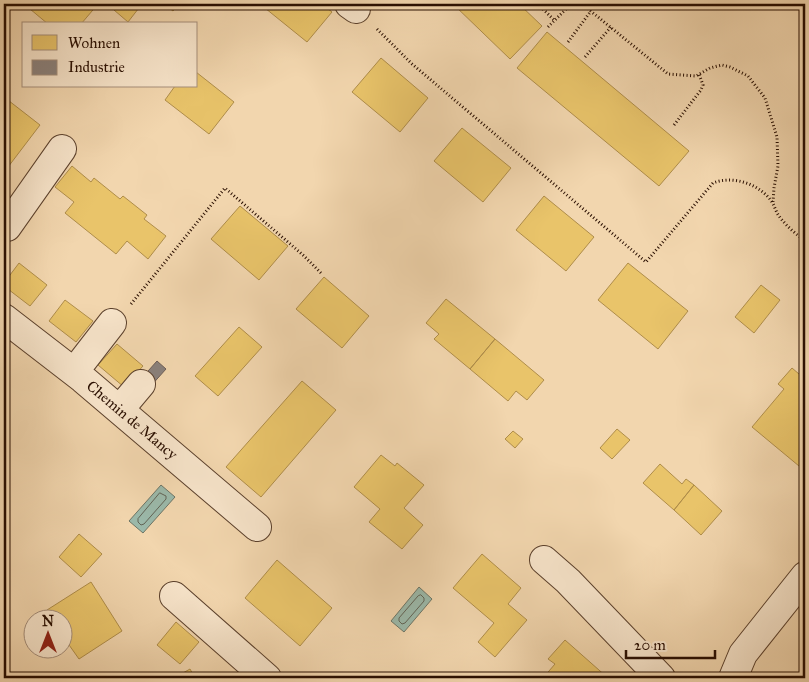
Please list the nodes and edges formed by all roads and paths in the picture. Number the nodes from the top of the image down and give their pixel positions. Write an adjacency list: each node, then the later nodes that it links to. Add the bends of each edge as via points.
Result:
1 (538, 4): 5 (path)
2 (571, 4): 5 (path)
3 (582, 4): 4 (path)
4 (591, 11): 7 (path); 9 (path)
5 (554, 20): 6 (path)
6 (548, 27)
7 (611, 27): 10 (path); 11 (path, via 668,74)
8 (377, 30): 14 (path, via 412,64 646,262 713,183 738,181 753,186)
9 (568, 42)
10 (585, 57)
11 (699, 74): 12 (path, via 703,86); 14 (path, via 716,66 730,67 748,76 765,98 777,137 778,166)
12 (674, 125)
13 (62, 149): 15 (street, via 7,227)
14 (773, 203): 16 (path, via 779,216)
15 (4, 224)
16 (805, 241)
17 (320, 273): 19 (path, via 225,188 118,320)
18 (4, 318): 20 (street, Chemin de Mancy)
19 (112, 323): 20 (street)
20 (74, 372): 22 (street, Chemin de Mancy)
21 (141, 384): 22 (street)
22 (120, 410): 23 (street, Chemin de Mancy)
23 (257, 527)
24 (544, 560): 28 (street)
25 (805, 576): 29 (street, via 743,654)
26 (174, 596): 27 (street)
27 (267, 678)
28 (661, 678)
29 (733, 678)

